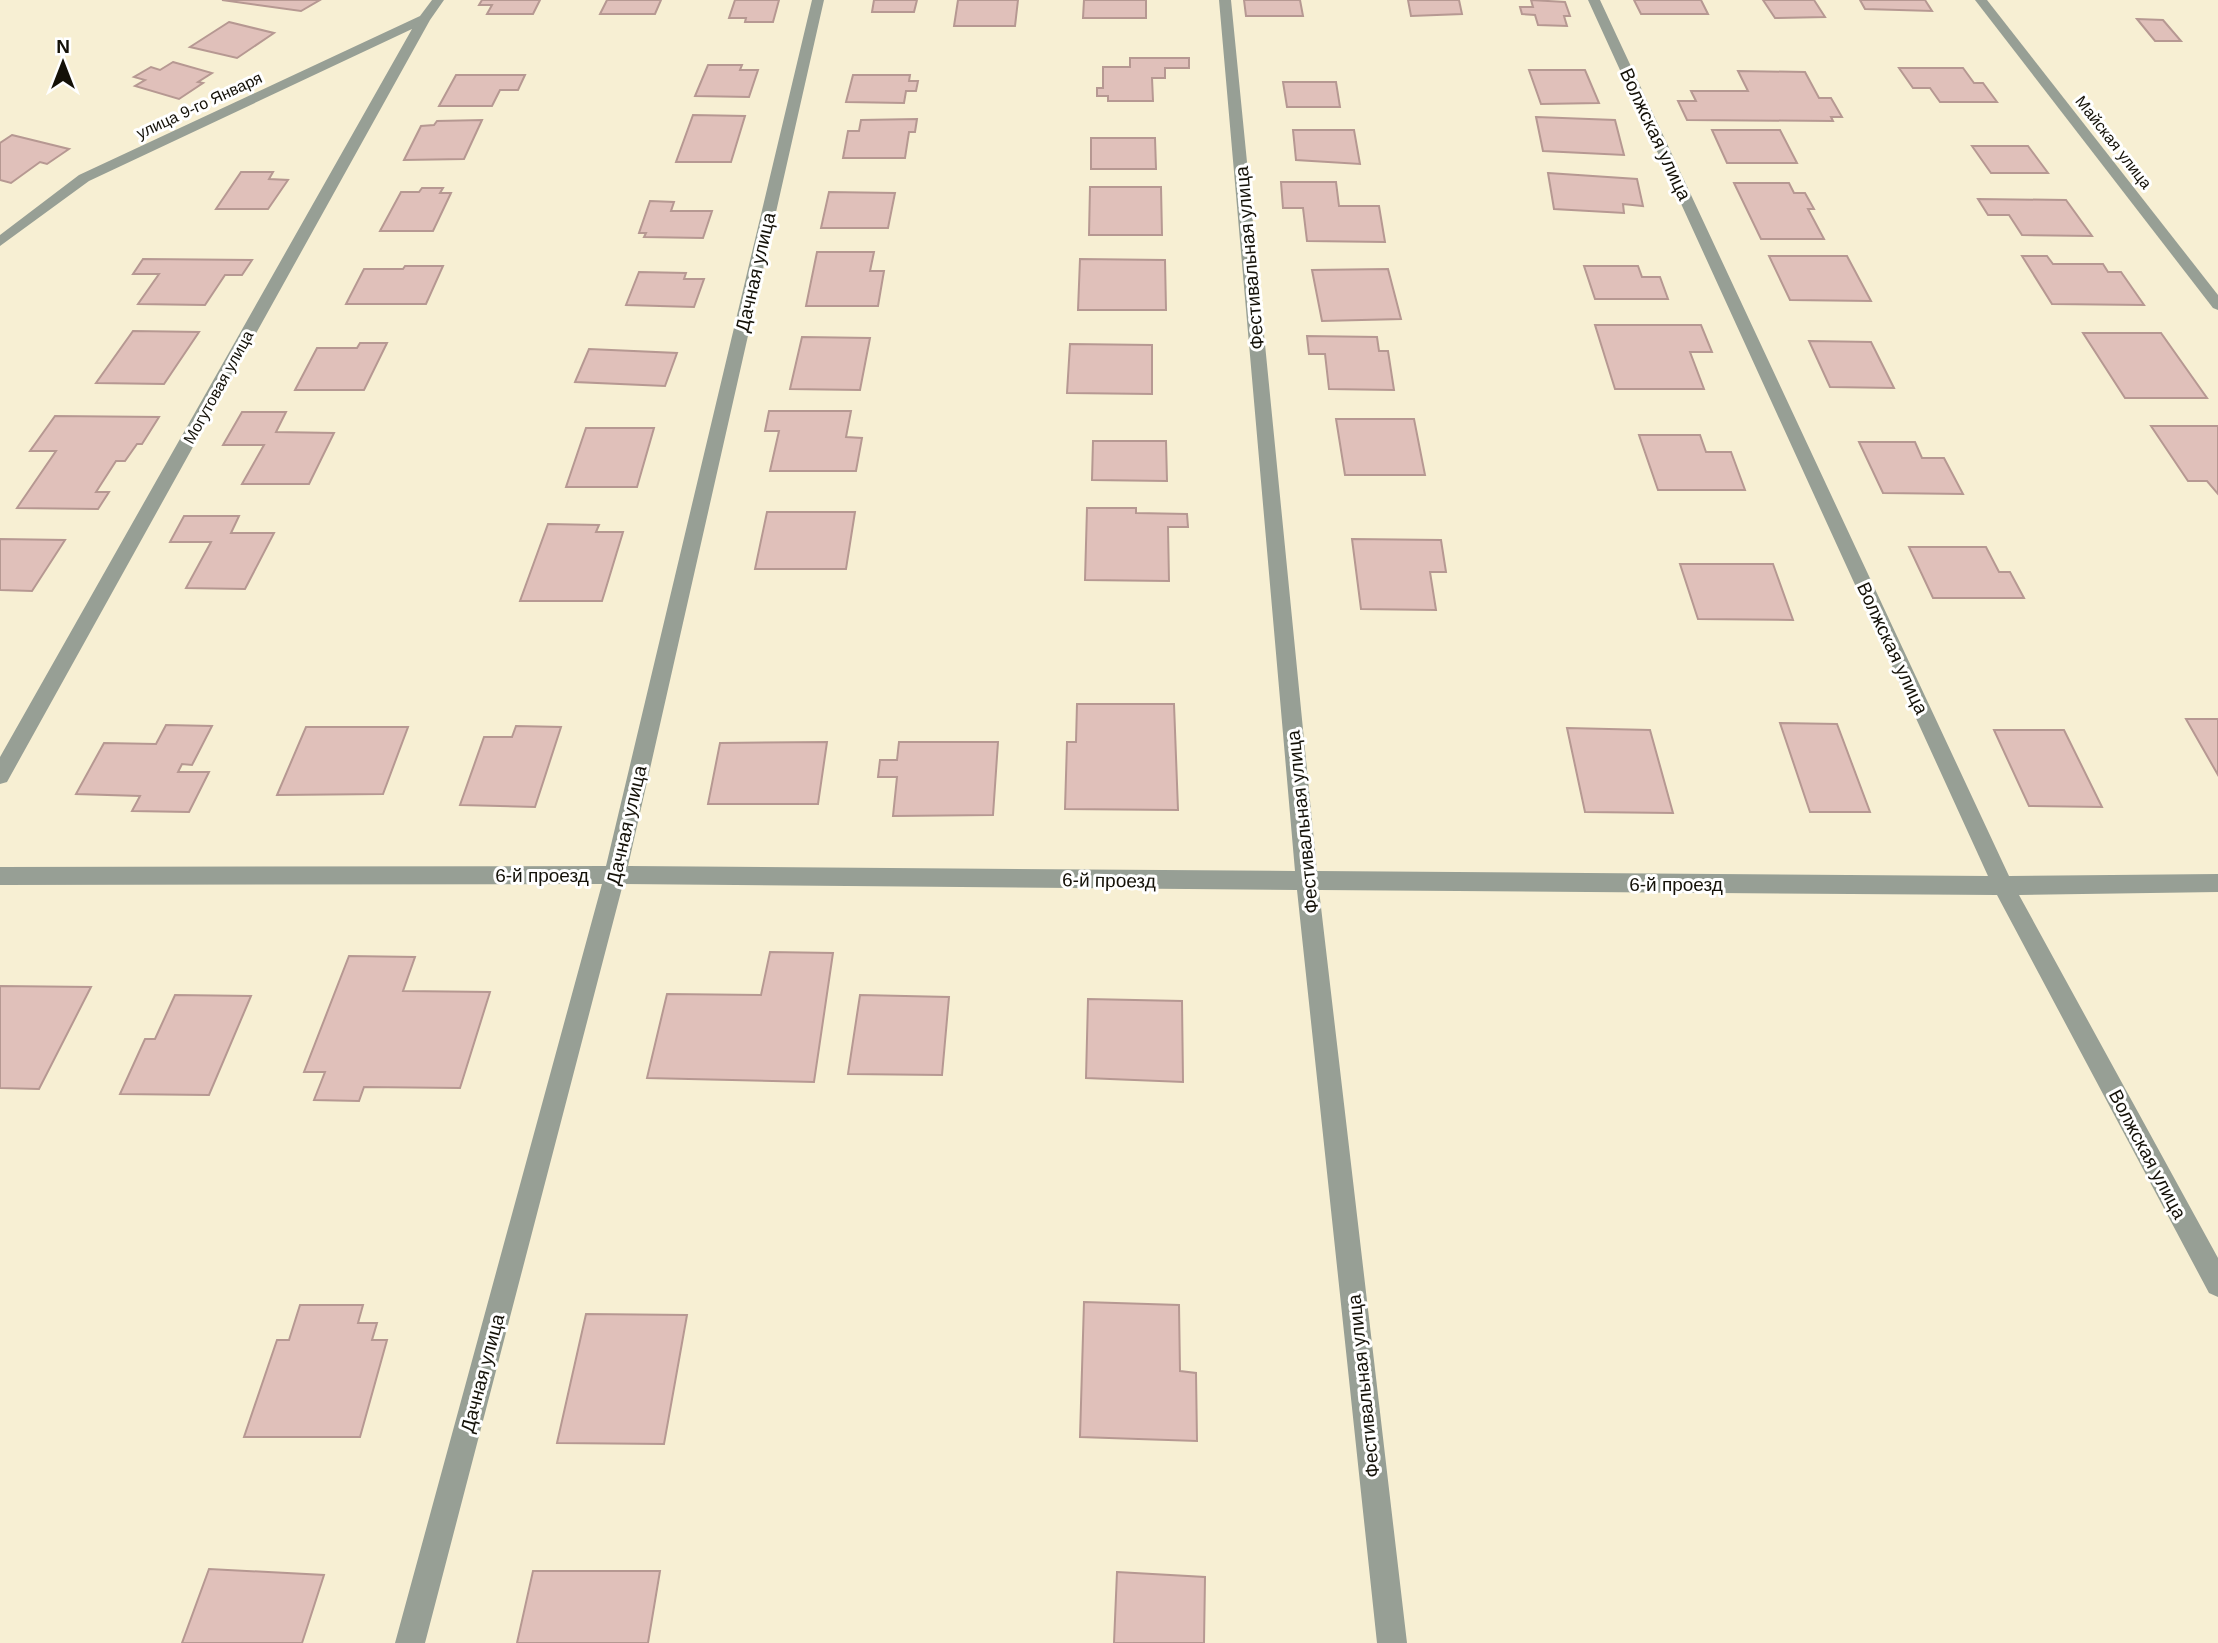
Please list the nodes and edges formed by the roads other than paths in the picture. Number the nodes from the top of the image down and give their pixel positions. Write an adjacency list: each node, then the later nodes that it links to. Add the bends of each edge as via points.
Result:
1 (438, 0): 6 (street, Могутовая улица)
2 (818, 0): 10 (street, Дачная улица)
3 (1225, 0): 12 (street, Фестивальная улица)
4 (1594, 0): 14 (street, Волжская улица)
5 (1982, 0): 8 (street, Майская улица)
6 (424, 19): 7 (street, улица 9-го Января, via 84,178); 9 (street, Могутовая улица)
7 (0, 242)
8 (2218, 305)
9 (0, 776)
10 (615, 875): 11 (street, 6-й проезд); 12 (street, 6-й проезд); 16 (street, Дачная улица)
11 (0, 876)
12 (1307, 882): 14 (street, 6-й проезд); 17 (street, Фестивальная улица)
13 (2218, 883): 14 (street, 6-й проезд)
14 (2003, 886): 15 (street, Волжская улица)
15 (2218, 1284)
16 (410, 1643)
17 (1392, 1643)

